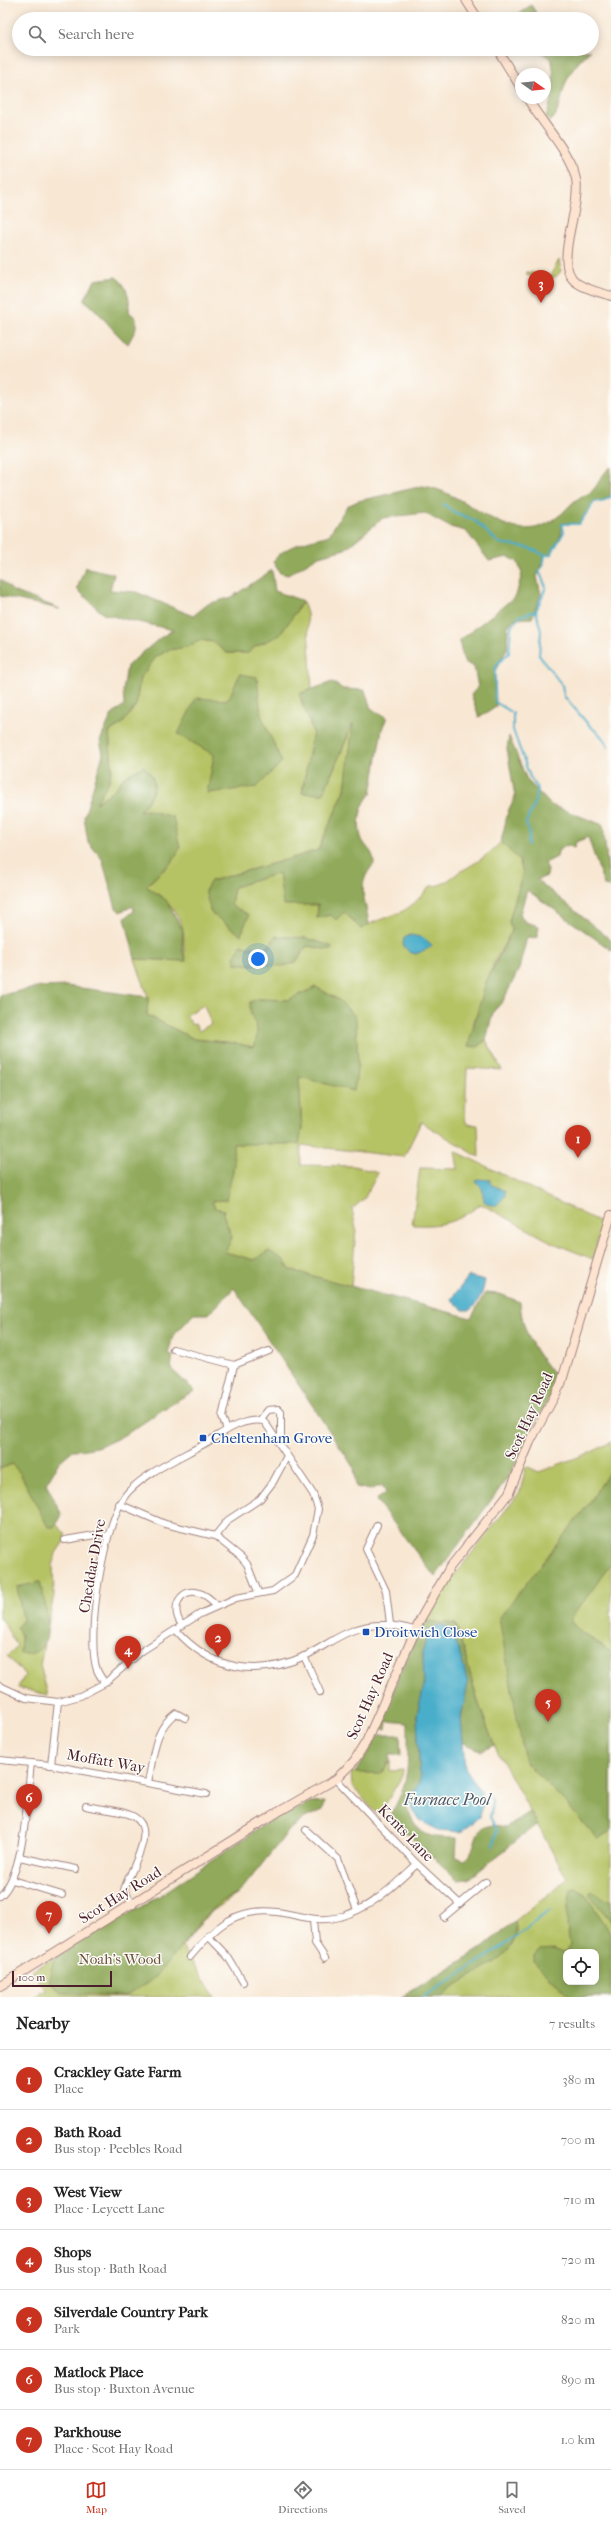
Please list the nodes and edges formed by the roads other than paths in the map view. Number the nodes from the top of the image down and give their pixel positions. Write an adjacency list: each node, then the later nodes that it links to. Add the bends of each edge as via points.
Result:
1 (466, 0): 2 (street)
2 (474, 12)
3 (501, 56): 4 (street)
4 (515, 78)
5 (531, 104): 6 (street, via 570,164 576,178 577,198 565,256 566,269 577,283)
6 (611, 296)
7 (611, 1214): 8 (street, Scot Hay Road)
8 (609, 1225): 26 (street, Scot Hay Road, via 561,1384 530,1442 509,1493 450,1567)
9 (173, 1349): 11 (street)
10 (269, 1351): 11 (street)
11 (234, 1364): 13 (street, via 222,1417)
12 (262, 1420): 13 (street, Cheddar Drive, via 251,1419); 14 (street); 14 (street, via 268,1410 278,1409 281,1412 281,1435)
13 (227, 1430): 16 (street, Cheddar Drive, via 148,1477 129,1491)
14 (277, 1440): 15 (street)
15 (287, 1456): 19 (street, via 260,1499 228,1520); 21 (street, via 313,1494 318,1509 317,1523 295,1575 273,1591)
16 (119, 1504): 18 (street, Cheddar Drive); 19 (street, via 165,1524)
17 (376, 1525): 23 (street, via 366,1549 386,1591)
18 (108, 1536): 20 (street, via 95,1535); 28 (street, Cheddar Drive, via 99,1582 94,1629 97,1670)
19 (215, 1536): 21 (street, via 247,1564)
20 (65, 1540)
21 (258, 1592): 22 (street)
22 (217, 1606): 24 (street); 24 (street, via 199,1591 189,1591 180,1598 176,1607 177,1619)
23 (390, 1624): 26 (street); 27 (street, via 357,1628)
24 (182, 1625): 25 (street)
25 (176, 1630): 27 (street, via 188,1644 228,1666 261,1669); 28 (street, via 142,1651)
26 (414, 1630): 36 (street, Scot Hay Road, via 366,1742 354,1761)
27 (304, 1656): 30 (street)
28 (105, 1684): 31 (street, via 80,1696)
29 (0, 1686): 31 (street, via 18,1696)
30 (320, 1692)
31 (58, 1702): 35 (street)
32 (185, 1718): 37 (street, via 176,1713 164,1722 159,1730)
33 (0, 1760): 34 (street, Moffatt Way)
34 (31, 1763): 35 (street, Moffatt Way); 41 (street)
35 (51, 1765): 37 (street, Moffatt Way)
36 (336, 1779): 42 (street, Kents Lane); 48 (street, Scot Hay Road, via 278,1812)
37 (148, 1782): 38 (street, Moffatt Way)
38 (206, 1794)
39 (86, 1806): 48 (street, via 129,1814 139,1820 143,1828 144,1839 124,1890)
40 (306, 1830): 50 (street, via 338,1859)
41 (19, 1856): 43 (street); 44 (street)
42 (417, 1864): 49 (street, Kents Lane); 50 (street, via 378,1899)
43 (76, 1869)
44 (12, 1880): 46 (street); 47 (street)
45 (486, 1882): 49 (street)
46 (62, 1895)
47 (0, 1896)
48 (133, 1904): 57 (street, Scot Hay Road)
49 (460, 1904): 51 (street)
50 (358, 1910): 52 (street, via 339,1917)
51 (444, 1917)
52 (313, 1920): 53 (street, via 277,1912 252,1912 231,1919); 55 (street, via 315,1943)
53 (208, 1936): 54 (street); 56 (street, via 228,1957)
54 (190, 1957)
55 (325, 1958)
56 (243, 1982)
57 (0, 1986)

